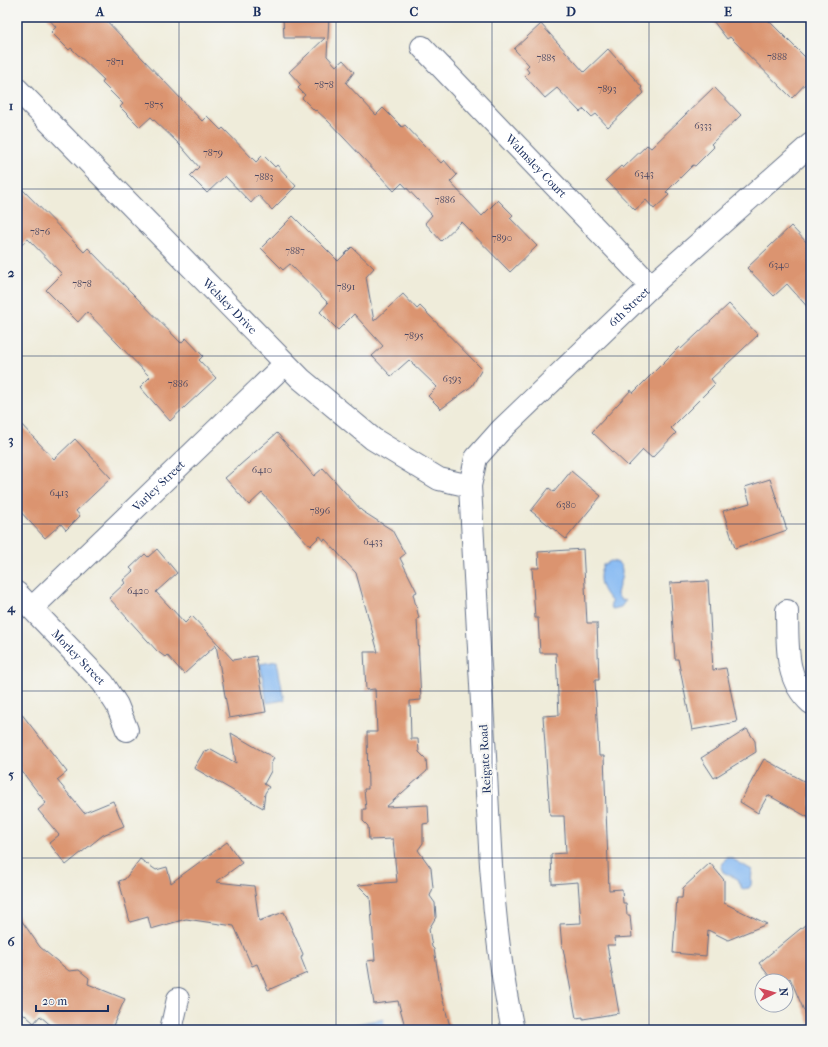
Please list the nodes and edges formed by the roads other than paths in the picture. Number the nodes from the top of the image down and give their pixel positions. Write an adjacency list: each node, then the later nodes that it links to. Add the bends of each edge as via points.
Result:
1 (422, 47): 4 (street, Walmsley Court)
2 (17, 89): 5 (street, Welsley Drive)
3 (807, 155): 4 (street, 6th Street)
4 (651, 286): 6 (street, 6th Street, via 481,452 473,464)
5 (285, 364): 6 (street, Welsley Drive, via 373,439 439,478); 7 (street, Varley Street)
6 (470, 486): 13 (street, Reigate Road, via 495,916)
7 (24, 601): 10 (street, Morley Street, via 103,683 117,705)
8 (787, 611): 9 (street, via 788,654 793,676 800,693)
9 (811, 702)
10 (127, 730)
11 (178, 999): 12 (street)
12 (171, 1030)
13 (513, 1030)

